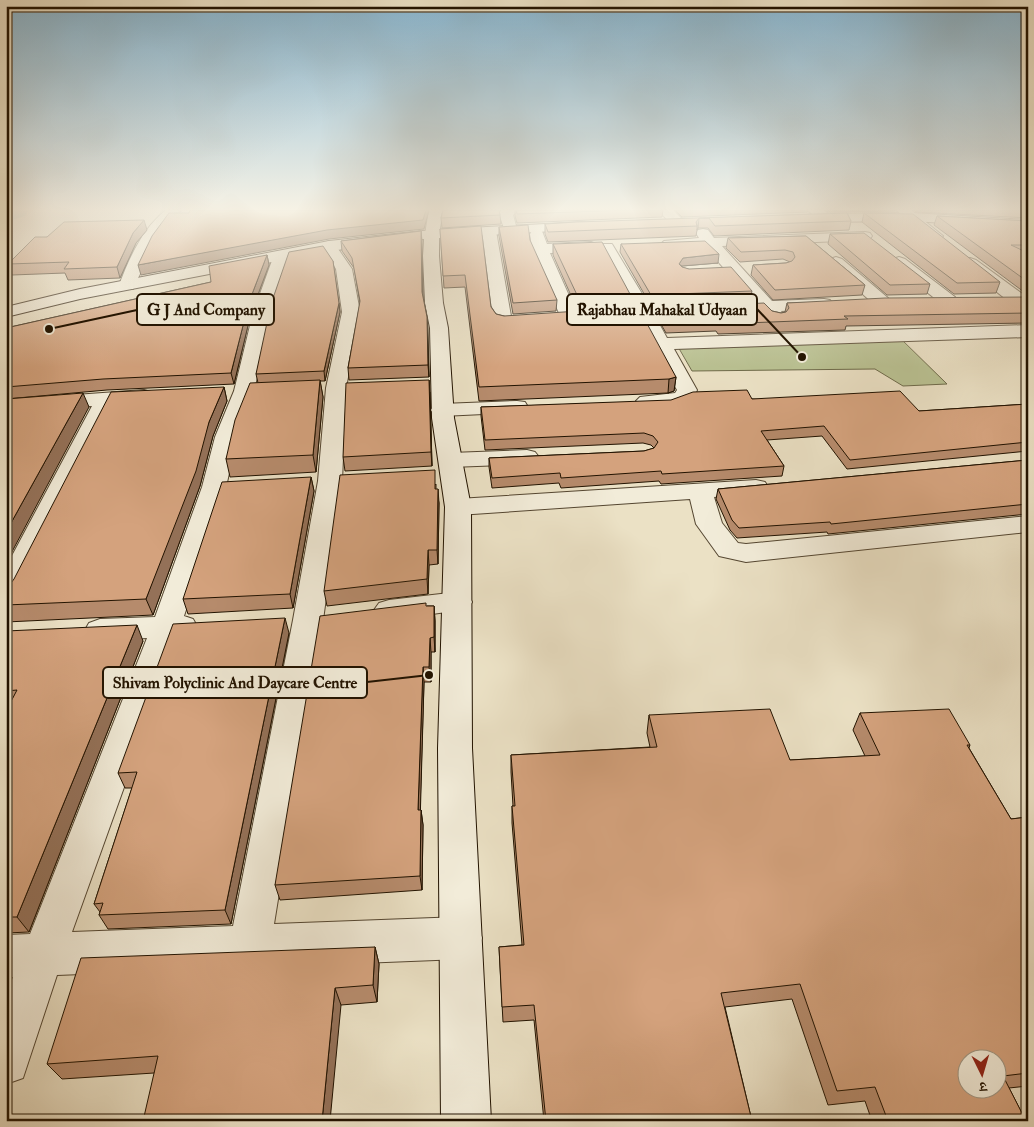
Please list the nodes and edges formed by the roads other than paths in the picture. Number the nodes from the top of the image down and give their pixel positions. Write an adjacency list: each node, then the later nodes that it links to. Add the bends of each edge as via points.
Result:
1 (135, 263): 16 (street)
2 (243, 263): 16 (street)
3 (279, 263): 47 (street, via 262,313 244,391 226,437 224,487 200,524)
4 (340, 263): 45 (street, via 344,269 351,312 336,388)
5 (431, 263): 31 (street)
6 (493, 263): 27 (street, via 504,322)
7 (546, 263): 27 (street)
8 (615, 263): 26 (street)
9 (729, 263): 13 (street)
10 (837, 263): 22 (street)
11 (899, 263): 20 (street)
12 (971, 263): 23 (street)
13 (734, 268): 14 (street); 15 (street); 24 (street)
14 (754, 268)
15 (716, 269)
16 (127, 285): 25 (street)
17 (988, 300): 23 (street)
18 (901, 301): 22 (street)
19 (920, 301): 20 (street)
20 (949, 301): 21 (street)
21 (968, 301)
22 (882, 302): 24 (street)
23 (1023, 302)
24 (767, 306): 26 (street); 29 (street)
25 (6, 312)
26 (643, 312): 27 (street); 30 (street)
27 (570, 318)
28 (1028, 331): 29 (street)
29 (792, 338): 30 (street)
30 (661, 344): 34 (street, via 687,390 684,397)
31 (436, 393): 36 (street); 38 (street)
32 (166, 395): 33 (street)
33 (107, 398): 35 (street); 43 (street)
34 (630, 402)
35 (6, 406)
36 (541, 406)
37 (547, 456): 38 (street)
38 (445, 470): 41 (street)
39 (782, 485): 40 (street)
40 (700, 490): 41 (street); 42 (street, via 709,524 729,550 746,553)
41 (458, 506): 44 (street)
42 (1028, 524)
43 (6, 594)
44 (458, 602): 45 (street); 49 (street, via 455,748)
45 (322, 618): 50 (street)
46 (204, 625): 47 (street)
47 (166, 627): 48 (street); 51 (street)
48 (72, 632)
49 (461, 938): 50 (street); 53 (street)
50 (250, 946): 51 (street)
51 (25, 955): 52 (street)
52 (6, 1060)
53 (466, 1121)

